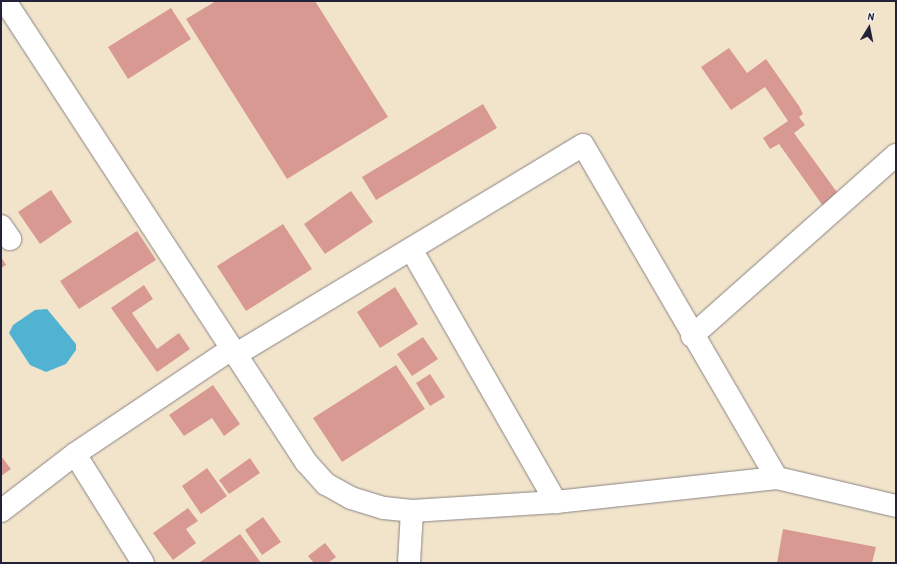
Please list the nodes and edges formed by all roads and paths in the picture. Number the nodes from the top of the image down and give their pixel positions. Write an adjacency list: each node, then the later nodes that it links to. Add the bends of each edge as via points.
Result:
1 (5, 1): 5 (lane)
2 (896, 155): 4 (lane)
3 (412, 249): 4 (lane, via 583,145); 5 (lane); 8 (lane)
4 (692, 336): 7 (lane)
5 (233, 352): 6 (lane); 11 (lane, via 306,462 326,484 358,500 384,508)
6 (75, 454): 10 (lane); 12 (lane)
7 (777, 478): 8 (lane); 9 (lane)
8 (556, 502): 11 (lane)
9 (896, 506)
10 (1, 511)
11 (412, 511): 13 (lane)
12 (143, 563)
13 (409, 563)

